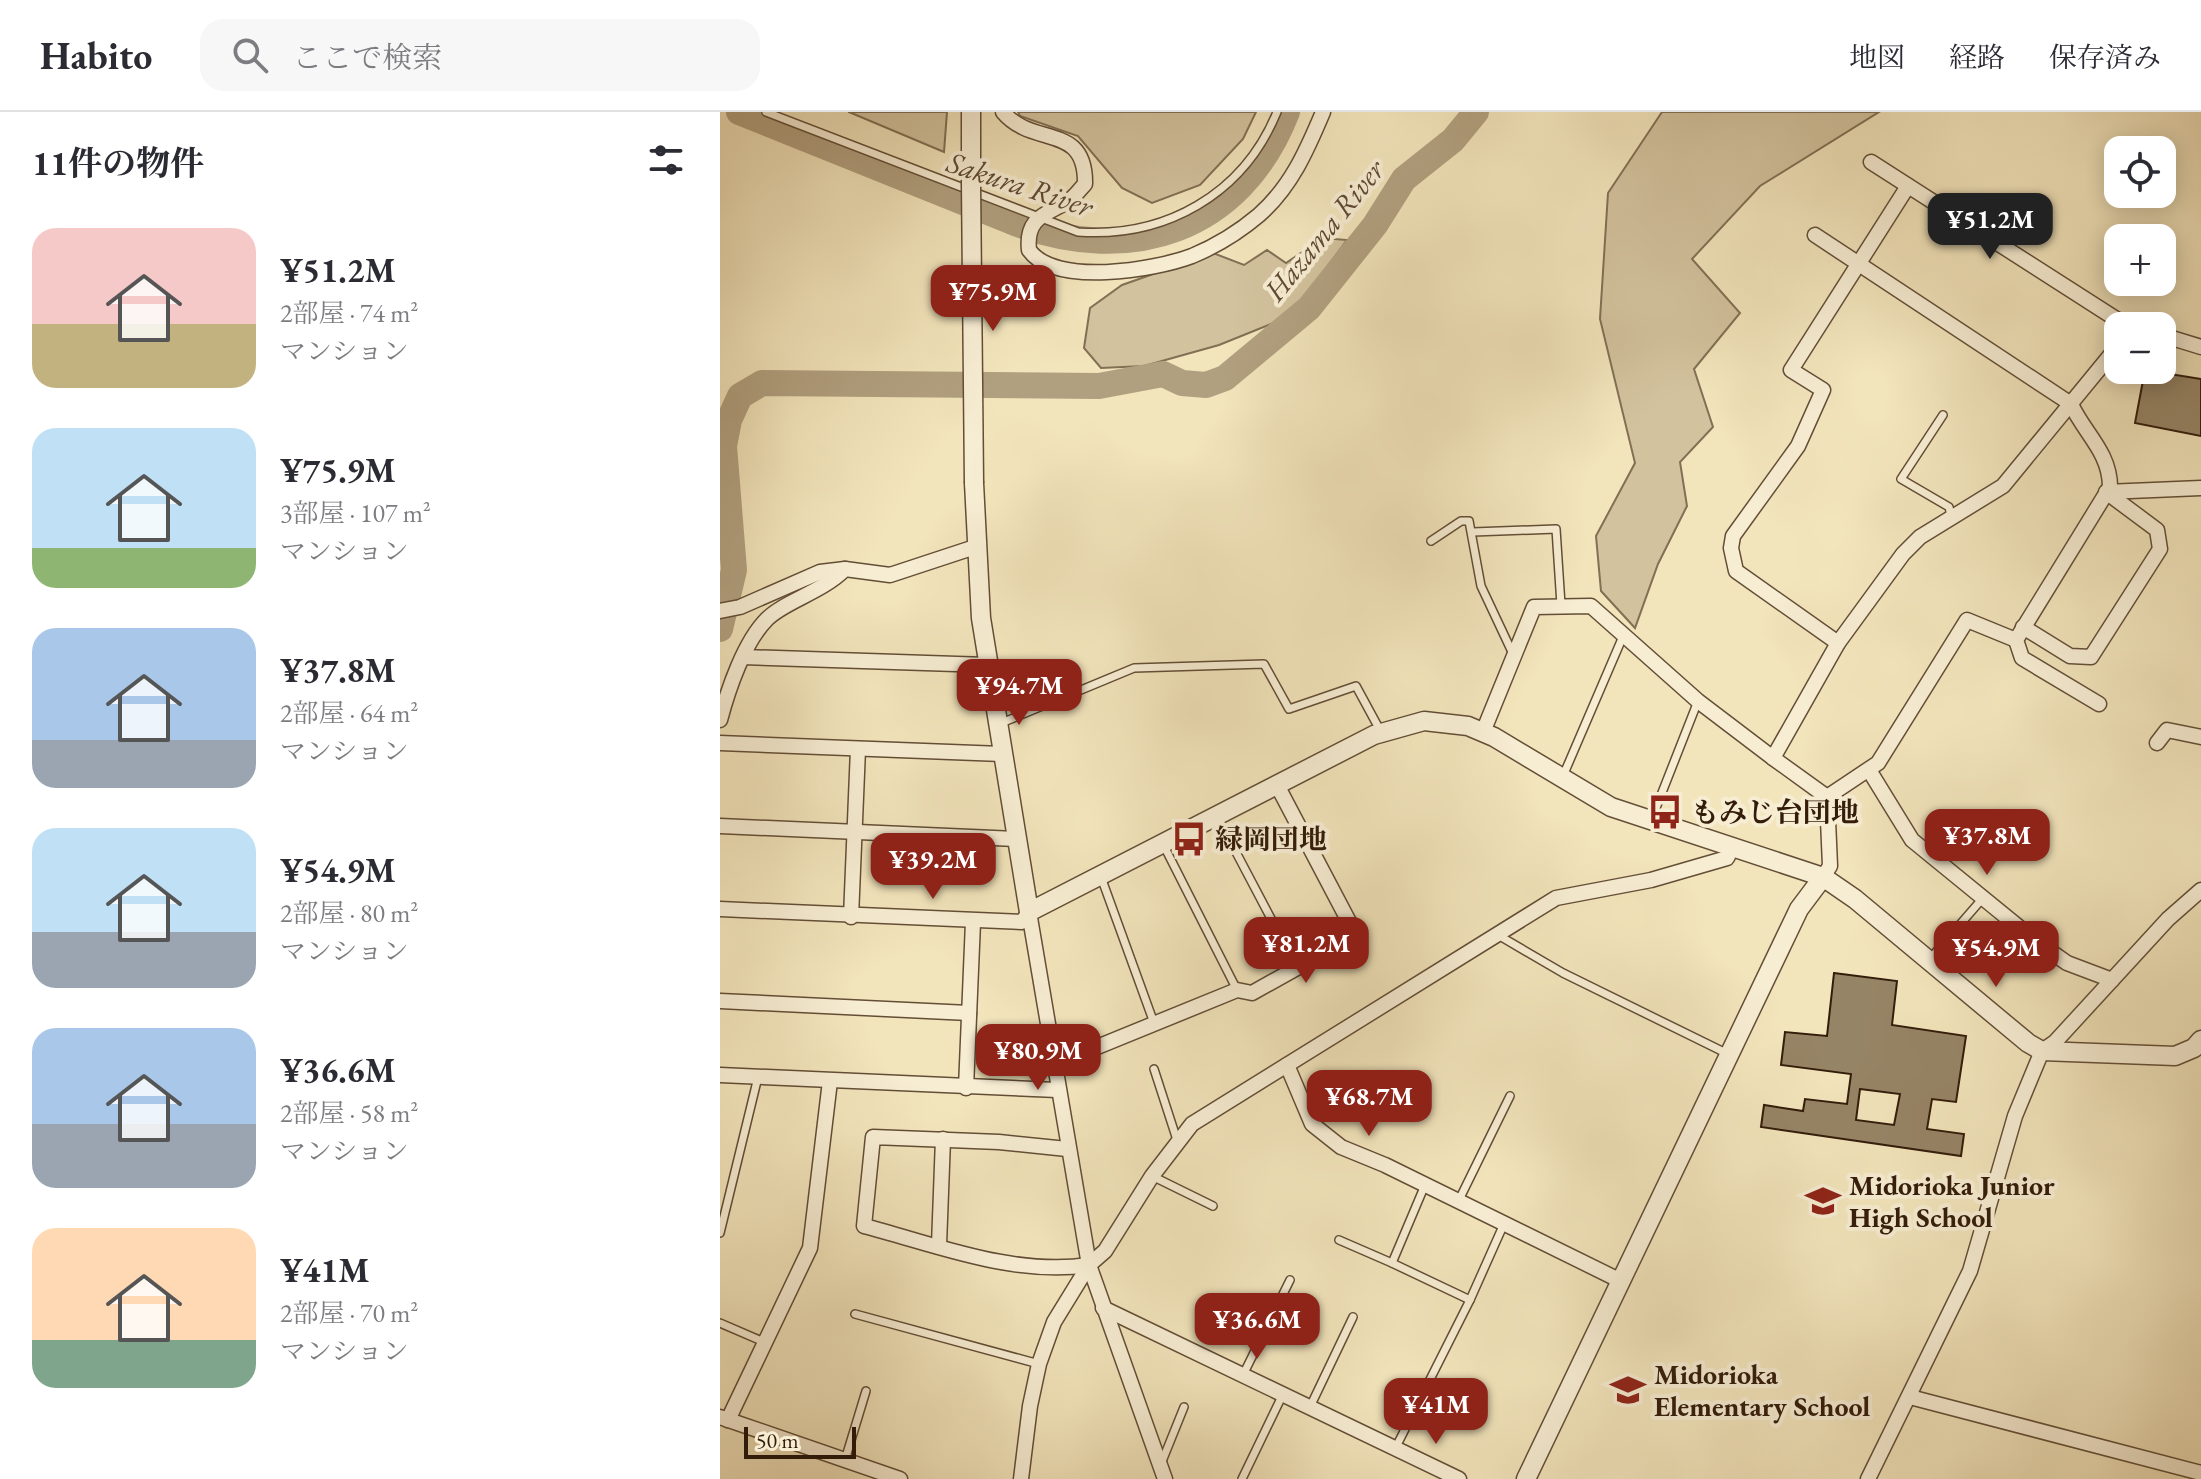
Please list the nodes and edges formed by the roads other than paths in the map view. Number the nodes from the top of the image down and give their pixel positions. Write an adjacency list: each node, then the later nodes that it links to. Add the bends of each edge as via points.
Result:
1 (766, 112): 8 (lane)
2 (971, 112): 22 (street, bridge)
3 (1003, 112): 8 (street, via 1032,134 1069,143 1084,162 1085,184 1072,199)
4 (1277, 112): 8 (lane, via 1242,169 1213,196 1174,219 1134,231 1098,233)
5 (1323, 112): 8 (street, via 1306,155 1276,198 1218,244 1189,257 1151,267 1084,271 1044,264 1033,256 1028,241)
6 (1871, 162): 7 (street)
7 (1908, 186): 10 (street); 11 (street)
8 (1038, 219)
9 (1815, 235): 10 (street)
10 (1858, 265): 15 (street); 28 (street, via 1791,370 1823,390 1812,421 1733,536 1731,548 1736,571)
11 (2105, 312)
12 (2176, 339): 13 (street)
13 (2201, 347)
14 (2104, 363): 15 (street)
15 (2071, 404): 18 (street, via 2110,470); 19 (street, via 2003,486)
16 (1943, 415): 19 (lane, via 1901,479 1949,507)
17 (2201, 488): 18 (street)
18 (2106, 492): 27 (street); 27 (street, via 2157,530 2160,549 2091,657 2070,656)
19 (1951, 516): 28 (street, via 1903,554)
20 (1473, 532): 21 (lane, via 1469,521 1461,521); 24 (lane, via 1556,529); 30 (lane, via 1481,586)
21 (1431, 541)
22 (975, 547): 23 (street, via 890,575); 31 (street)
23 (845, 569): 25 (street, via 820,572); 29 (street, via 828,586 767,619)
24 (1561, 605): 26 (street, via 1591,606); 30 (street, via 1534,607)
25 (720, 611)
26 (1624, 634): 32 (street); 45 (lane)
27 (2020, 634): 33 (street, via 2022,658); 44 (street, via 1967,620)
28 (1838, 643): 43 (street)
29 (743, 657): 31 (street); 34 (street)
30 (1515, 657): 37 (street)
31 (987, 665): 35 (street)
32 (1698, 701): 43 (street); 49 (lane)
33 (2099, 704)
34 (720, 720)
35 (997, 725): 36 (lane, via 1134,668 1264,664 1289,709 1356,686); 42 (street)
36 (1381, 732): 37 (street, via 1437,721); 46 (street)
37 (1483, 732): 45 (street)
38 (2201, 737): 40 (street, via 2167,730)
39 (720, 743): 41 (street)
40 (2157, 743)
41 (858, 749): 42 (street); 51 (street)
42 (1002, 754): 52 (street)
43 (1773, 758): 47 (street)
44 (1869, 770): 47 (street); 58 (street, via 1912,840)
45 (1561, 780): 49 (street)
46 (1277, 785): 48 (street); 65 (street, via 1356,935)
47 (1827, 797): 56 (street, via 1830,866)
48 (1217, 816): 53 (street); 65 (lane)
49 (1651, 821): 54 (street)
50 (720, 826): 51 (street)
51 (854, 831): 52 (street); 61 (street)
52 (1016, 839): 60 (street)
53 (1163, 844): 55 (street); 67 (lane)
54 (1733, 846): 56 (street); 63 (street, via 1727,858 1651,880 1556,898)
55 (1100, 875): 60 (street); 70 (lane)
56 (1823, 877): 64 (street); 73 (street, via 1799,909)
57 (2201, 890): 66 (street)
58 (1983, 898): 64 (lane); 66 (street, via 2067,963)
59 (720, 909): 61 (street)
60 (1029, 912): 62 (street, via 1022,922); 74 (street)
61 (851, 917): 62 (street)
62 (973, 922): 69 (street)
63 (1496, 934): 73 (lane); 75 (street)
64 (1928, 960): 72 (street)
65 (1297, 968): 67 (street, via 1252,993)
66 (2112, 980): 72 (street)
67 (1237, 990): 70 (street)
68 (720, 1001): 69 (street)
69 (969, 1013): 80 (street)
70 (1154, 1023): 74 (street)
71 (2201, 1040): 72 (street, via 2175,1056)
72 (2042, 1051): 108 (street, via 2015,1116 1970,1271)
73 (1730, 1055): 97 (street)
74 (1053, 1065): 81 (street)
75 (1287, 1065): 84 (street, via 1192,1124); 87 (street, via 1312,1124 1341,1147)
76 (1154, 1069): 84 (lane)
77 (720, 1075): 78 (street)
78 (758, 1077): 79 (street); 91 (lane)
79 (830, 1081): 80 (street); 103 (street, via 810,1248)
80 (966, 1088): 81 (street)
81 (1057, 1090): 85 (street)
82 (1510, 1096): 88 (lane)
83 (943, 1139): 85 (street); 93 (street); 93 (street, via 873,1137 864,1226)
84 (1177, 1140): 86 (street)
85 (1067, 1149): 95 (street)
86 (1152, 1176): 89 (lane); 95 (street, via 1105,1251)
87 (1425, 1185): 88 (street); 94 (lane)
88 (1458, 1202): 90 (street)
89 (1213, 1206)
90 (1503, 1226): 97 (street); 98 (lane)
91 (720, 1233)
92 (1339, 1240): 94 (lane)
93 (939, 1245): 95 (street, via 992,1263)
94 (1392, 1263): 98 (lane)
95 (1089, 1265): 99 (street); 104 (street, via 1054,1322)
96 (1290, 1280): 105 (lane)
97 (1619, 1280): 120 (street)
98 (1470, 1300): 112 (lane)
99 (1103, 1308): 105 (street); 114 (street)
100 (855, 1314): 104 (lane)
101 (1353, 1317): 110 (lane)
102 (720, 1323): 103 (lane)
103 (764, 1342): 111 (street)
104 (1039, 1364): 117 (street)
105 (1243, 1375): 107 (street)
106 (866, 1391): 113 (lane)
107 (1283, 1394): 110 (street); 118 (lane)
108 (1910, 1397): 115 (street); 121 (street)
109 (1184, 1407): 114 (lane)
110 (1310, 1407): 112 (street)
111 (724, 1419): 113 (street)
112 (1396, 1447): 119 (street)
113 (845, 1460): 116 (street)
114 (1163, 1472)
115 (2201, 1473)
116 (900, 1479)
117 (1021, 1479)
118 (1242, 1479)
119 (1459, 1479)
120 (1526, 1479)
121 (1868, 1479)

